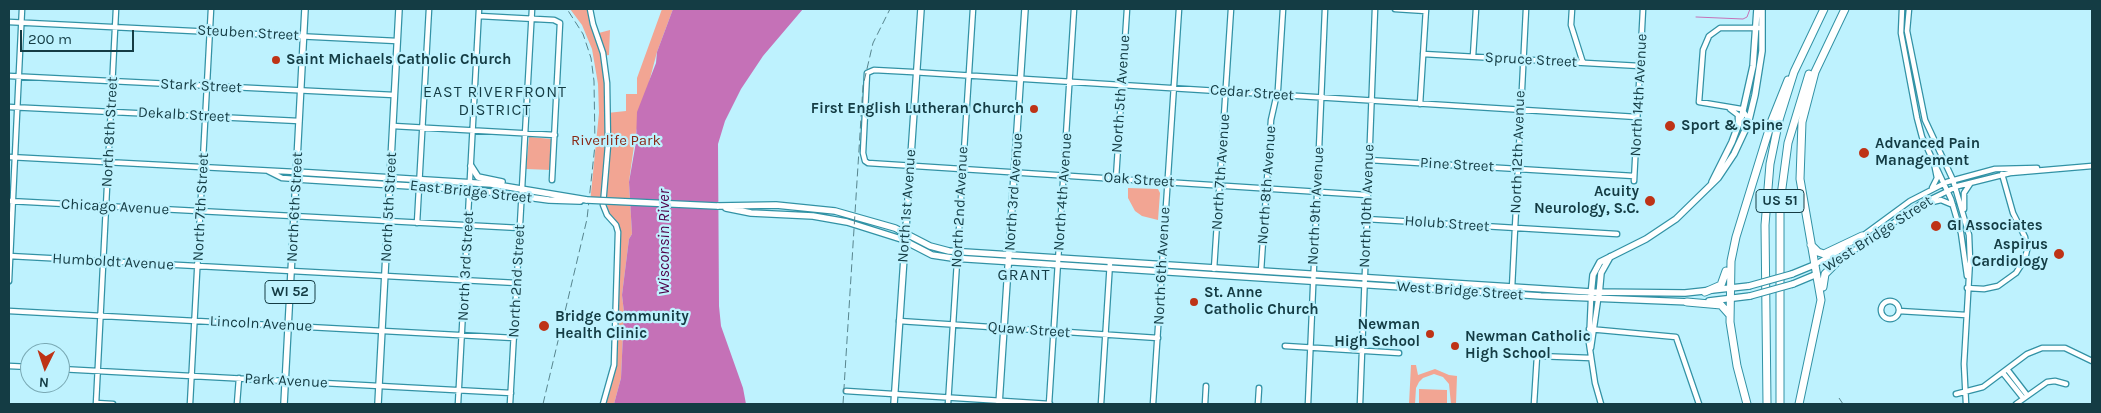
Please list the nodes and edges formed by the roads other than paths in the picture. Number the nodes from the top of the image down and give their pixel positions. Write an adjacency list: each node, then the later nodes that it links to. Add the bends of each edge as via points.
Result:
1 (22, 9): 35 (street)
2 (116, 9): 36 (street, North 8th Street)
3 (210, 9): 38 (street, North 7th Street)
4 (305, 9): 39 (main road, North 6th Street / WI 52)
5 (399, 9): 40 (main road, North 5th Street)
6 (428, 9): 75 (street)
7 (479, 9): 32 (street, North 3rd Street)
8 (532, 9): 33 (street, North 2nd Street)
9 (590, 9): 235 (street, via 603,53 607,83 608,145 604,205 618,232 613,369)
10 (921, 9): 46 (main road, North 1st Avenue)
11 (973, 9): 48 (street, North 2nd Avenue)
12 (1025, 9): 51 (main road, North 3rd Avenue)
13 (1074, 9): 53 (street, North 4th Avenue)
14 (1127, 9): 54 (street, North 5th Avenue)
15 (1179, 9): 56 (street, North 6th Avenue)
16 (1231, 9): 58 (street, North 7th Avenue)
17 (1283, 9): 59 (street, North 8th Avenue)
18 (1325, 9): 61 (street, North 9th Avenue)
19 (1375, 9): 62 (street, North 10th Avenue)
20 (1395, 9): 31 (street)
21 (1476, 9): 42 (street)
22 (1526, 9): 43 (street, North 12th Avenue)
23 (1572, 9): 44 (street, via 1571,25)
24 (1644, 9): 45 (street, North 14th Avenue)
25 (1757, 9): 37 (main road)
26 (1762, 9): 37 (main road)
27 (1824, 9): 47 (highway, US 51)
28 (1843, 9): 142 (highway, via 1814,72 1802,122 1800,179); 250 (highway, US 51, via 1822,44 1804,88 1785,160 1778,229)
29 (1902, 9): 80 (street, via 1900,30 1914,108 1920,132)
30 (1908, 9): 104 (street, via 1908,31 1925,120)
31 (1426, 10): 41 (street)
32 (479, 16): 33 (street); 77 (street, North 3rd Street)
33 (531, 19): 78 (street, North 2nd Street); 79 (street, via 557,20 561,27)
34 (9, 22): 35 (street, Steuben Street)
35 (22, 22): 36 (street, Steuben Street); 50 (street)
36 (115, 26): 38 (street, Steuben Street); 52 (street, North 8th Street)
37 (1759, 28): 65 (street, via 1720,28 1704,44 1699,102); 68 (main road); 72 (main road, via 1760,70)
38 (210, 31): 39 (street, Steuben Street); 55 (street, North 7th Street)
39 (304, 36): 40 (street, Steuben Street); 57 (main road, North 6th Street / WI 52)
40 (397, 41): 60 (main road, North 5th Street)
41 (1423, 54): 42 (street, Spruce Street); 63 (street)
42 (1472, 56): 43 (street, Spruce Street)
43 (1522, 59): 44 (street, Spruce Street); 67 (street, North 12th Avenue)
44 (1583, 63): 45 (street, Spruce Street)
45 (1640, 66): 71 (street, North 14th Avenue)
46 (916, 72): 48 (street, Cedar Street); 84 (street, Cedar Street, via 868,71); 87 (main road, North 1st Avenue)
47 (1794, 72): 131 (highway, via 1775,110); 249 (highway, US 51, via 1777,129 1767,191)
48 (968, 75): 51 (street, Cedar Street); 90 (street, North 2nd Avenue)
49 (9, 76): 50 (street, Stark Street)
50 (19, 77): 52 (street, Stark Street); 66 (street)
51 (1021, 79): 53 (street, Cedar Street); 95 (main road, North 3rd Avenue)
52 (113, 81): 55 (street, Stark Street); 69 (street, North 8th Street)
53 (1070, 82): 54 (street, Cedar Street); 97 (street, North 4th Avenue)
54 (1122, 85): 56 (street, Cedar Street); 99 (street, North 5th Avenue)
55 (206, 86): 57 (street, Stark Street); 70 (street, North 7th Street)
56 (1174, 88): 58 (street, Cedar Street); 107 (street, North 6th Avenue)
57 (300, 91): 60 (street, Stark Street); 73 (main road, North 6th Street / WI 52)
58 (1226, 92): 59 (street, Cedar Street); 111 (street, North 7th Avenue)
59 (1276, 95): 61 (street, Cedar Street); 115 (street, North 8th Avenue)
60 (394, 96): 74 (main road, North 5th Street)
61 (1320, 98): 62 (street, Cedar Street); 119 (street, North 9th Avenue)
62 (1371, 101): 63 (street, Cedar Street); 83 (street, North 10th Avenue)
63 (1420, 104): 67 (street, Cedar Street)
64 (9, 107): 66 (street, Dekalb Street)
65 (1727, 107): 68 (street); 76 (street, via 1738,115)
66 (18, 108): 69 (street, Dekalb Street); 82 (street)
67 (1520, 110): 71 (street, Cedar Street); 91 (street, North 12th Avenue)
68 (1744, 111): 72 (street); 76 (main road)
69 (111, 112): 70 (street, Dekalb Street); 85 (street, North 8th Street)
70 (205, 116): 73 (street, Dekalb Street); 89 (street, North 7th Street)
71 (1637, 117): 102 (street, North 14th Avenue)
72 (1749, 119): 110 (main road, via 1734,154)
73 (299, 121): 94 (main road, North 6th Street / WI 52)
74 (393, 126): 75 (street); 98 (main road, North 5th Street)
75 (422, 128): 77 (street); 101 (street)
76 (1738, 130): 110 (main road)
77 (473, 131): 78 (street); 86 (street, North 3rd Street)
78 (526, 133): 79 (street); 114 (street, North 2nd Street)
79 (555, 134): 103 (street)
80 (1933, 156): 108 (street); 116 (street, via 1937,176)
81 (9, 157): 82 (street, East Bridge Street)
82 (15, 158): 85 (street, East Bridge Street); 123 (street)
83 (1369, 160): 91 (street, Pine Street); 120 (street, North 10th Avenue)
84 (865, 161): 87 (street, Oak Street)
85 (109, 162): 89 (street, East Bridge Street); 125 (street, North 8th Street)
86 (471, 166): 106 (street, North 3rd Street); 114 (main road, via 480,178)
87 (910, 166): 90 (street, Oak Street); 138 (main road, North 1st Avenue)
88 (2092, 166): 92 (street, West Bridge Street)
89 (203, 168): 93 (street, East Bridge Street); 129 (street, North 7th Street)
90 (963, 169): 95 (street, Oak Street); 143 (street, North 2nd Avenue)
91 (1517, 169): 102 (street, Pine Street); 137 (street, North 12th Avenue)
92 (2041, 169): 96 (street, West Bridge Street); 104 (street, West Bridge Street, via 1997,168)
93 (268, 171): 94 (street, East Bridge Street); 100 (street, East Bridge Street, via 282,178)
94 (296, 172): 98 (main road, East Bridge Street); 100 (main road, North 6th Street / WI 52)
95 (1015, 172): 97 (street, Oak Street); 144 (main road, North 3rd Avenue)
96 (2002, 174): 105 (street, West Bridge Street); 174 (street, via 2025,238 2025,259 2014,276 1998,286)
97 (1064, 175): 99 (street, Oak Street); 148 (street, North 4th Avenue)
98 (390, 177): 101 (main road, East Bridge Street); 109 (main road, North 5th Street)
99 (1116, 178): 107 (street, Oak Street)
100 (296, 179): 109 (main road, East Bridge Street); 130 (main road, North 6th Street / WI 52)
101 (420, 179): 106 (main road, East Bridge Street); 112 (street)
102 (1634, 179)
103 (552, 180)
104 (1953, 180): 108 (street, West Bridge Street); 113 (street)
105 (1974, 181): 113 (street, West Bridge Street); 128 (street, via 1964,192)
106 (470, 182): 114 (main road, East Bridge Street); 117 (street, North 3rd Street)
107 (1167, 182): 111 (street, Oak Street); 153 (street, North 6th Avenue)
108 (1946, 183): 116 (street, West Bridge Street); 118 (street)
109 (390, 184): 112 (main road, East Bridge Street); 133 (main road, North 5th Street)
110 (1711, 184): 146 (main road, via 1668,226)
111 (1220, 185): 115 (street, Oak Street); 157 (street, North 7th Avenue)
112 (419, 186): 117 (main road, East Bridge Street); 134 (street)
113 (1956, 187): 118 (street, West Bridge Street); 128 (street)
114 (520, 188): 121 (street, North 2nd Street); 122 (main road, East Bridge Street)
115 (1266, 188): 119 (street, Oak Street); 160 (street, North 8th Avenue)
116 (1931, 189): 140 (street, West Bridge Street)
117 (470, 190): 121 (main road, East Bridge Street); 135 (street, North 3rd Street)
118 (1948, 190): 124 (street, West Bridge Street); 127 (street)
119 (1317, 191): 120 (street, Oak Street); 162 (street, North 9th Avenue)
120 (1368, 195): 132 (street, North 10th Avenue)
121 (522, 196): 122 (main road, East Bridge Street); 136 (street, North 2nd Street)
122 (587, 200): 126 (main road, East Bridge Street, bridge)
123 (11, 201): 125 (street, Chicago Avenue); 145 (street)
124 (1919, 205): 127 (street, via 1941,200); 152 (street, West Bridge Street)
125 (106, 206): 129 (street, Chicago Avenue); 149 (street, North 8th Street)
126 (722, 206): 138 (main road, West Bridge Street, via 804,207 855,216); 141 (main road, West Bridge Street, via 751,213 813,216 855,224)
127 (1954, 206): 168 (street)
128 (1963, 210): 168 (street, via 1970,245)
129 (201, 211): 130 (street, Chicago Avenue); 155 (street, North 7th Street)
130 (294, 216): 133 (street, Chicago Avenue); 159 (main road, North 6th Street / WI 52)
131 (1741, 218): 175 (highway, via 1732,254); 178 (highway, via 1730,247 1724,280 1718,287)
132 (1366, 219): 137 (street, Holub Street); 166 (street, North 10th Avenue)
133 (388, 221): 134 (street, Chicago Avenue); 165 (main road, North 5th Street)
134 (417, 223): 135 (street, Chicago Avenue)
135 (468, 226): 136 (street, Chicago Avenue); 167 (street, North 3rd Street)
136 (520, 228): 171 (street, North 2nd Street)
137 (1515, 228): 139 (street, Holub Street); 173 (street, North 12th Avenue)
138 (905, 233): 141 (main road, North 1st Avenue); 143 (main road, West Bridge Street, via 939,249)
139 (1617, 234)
140 (1862, 236): 142 (highway, via 1824,254); 154 (street, West Bridge Street)
141 (905, 241): 147 (main road, West Bridge Street, via 932,255); 190 (main road, North 1st Avenue)
142 (1811, 245): 154 (highway)
143 (958, 251): 144 (main road, West Bridge Street); 147 (street, North 2nd Avenue)
144 (1010, 254): 148 (main road, West Bridge Street); 150 (main road, North 3rd Avenue)
145 (10, 256): 149 (street, Humboldt Avenue); 169 (street)
146 (1610, 257): 176 (main road, via 1596,267); 177 (main road, via 1601,273)
147 (957, 259): 150 (main road, West Bridge Street); 191 (street, North 2nd Avenue)
148 (1058, 259): 151 (main road, West Bridge Street); 156 (street, North 4th Avenue)
149 (104, 261): 155 (street, Humboldt Avenue); 187 (street, North 8th Street)
150 (1009, 262): 156 (main road, West Bridge Street); 194 (main road, North 3rd Avenue)
151 (1110, 262): 153 (main road, West Bridge Street); 158 (street)
152 (1836, 263): 163 (street, West Bridge Street); 193 (highway, via 1823,278 1823,304)
153 (1162, 265): 157 (main road, West Bridge Street); 161 (street, North 6th Avenue)
154 (1814, 265): 163 (highway); 175 (main road, West Bridge Street, bridge)
155 (198, 266): 159 (street, Humboldt Avenue); 189 (street, North 7th Street)
156 (1058, 266): 158 (main road, West Bridge Street); 197 (street, North 4th Avenue)
157 (1214, 268): 160 (main road, West Bridge Street); 164 (street, North 7th Avenue)
158 (1110, 269): 161 (main road, West Bridge Street); 199 (street)
159 (291, 271): 165 (street, Humboldt Avenue); 192 (main road, North 6th Street / WI 52)
160 (1261, 271): 162 (main road, West Bridge Street)
161 (1162, 272): 164 (main road, West Bridge Street); 201 (street, North 6th Avenue)
162 (1313, 274): 166 (main road, West Bridge Street); 170 (street, North 9th Avenue)
163 (1817, 274): 181 (main road, West Bridge Street, bridge, via 1793,284); 193 (highway, via 1821,300)
164 (1214, 275): 170 (main road, West Bridge Street)
165 (385, 276): 167 (street, Humboldt Avenue); 196 (main road, North 5th Street)
166 (1365, 278): 172 (street, North 10th Avenue); 173 (main road, West Bridge Street)
167 (465, 280): 171 (street, Humboldt Avenue); 198 (street, North 3rd Street)
168 (1968, 280): 174 (street)
169 (9, 281)
170 (1313, 282): 172 (main road, West Bridge Street); 203 (street, North 9th Avenue)
171 (517, 283): 200 (street, North 2nd Street)
172 (1365, 286): 179 (main road, West Bridge Street); 204 (street, North 10th Avenue)
173 (1512, 287): 176 (main road, West Bridge Street); 179 (street, North 12th Avenue)
174 (1967, 288): 186 (street)
175 (1730, 290): 178 (main road, West Bridge Street); 181 (highway)
176 (1591, 292): 177 (main road, West Bridge Street); 180 (main road)
177 (1599, 292): 178 (main road, West Bridge Street); 182 (main road)
178 (1705, 292)
179 (1512, 295): 180 (main road, West Bridge Street)
180 (1591, 299): 182 (main road, West Bridge Street); 195 (street)
181 (1730, 299): 183 (main road, West Bridge Street); 188 (highway)
182 (1598, 300): 183 (main road, West Bridge Street); 195 (street)
183 (1687, 302): 188 (highway, via 1721,305)
184 (9, 311): 187 (street, Lincoln Avenue)
185 (1899, 311): 185 (street, via 1897,304 1890,301 1884,303 1881,310 1883,316 1890,319); 186 (street)
186 (1966, 315): 220 (street)
187 (101, 316): 189 (street, Lincoln Avenue); 209 (street, North 8th Street)
188 (1730, 316): 248 (highway, via 1735,358)
189 (194, 321): 192 (street, Lincoln Avenue); 211 (street, North 7th Street)
190 (899, 321): 191 (street, Quaw Street); 223 (main road, North 1st Avenue)
191 (953, 325): 194 (street, Quaw Street); 225 (street, North 2nd Avenue)
192 (288, 326): 196 (street, Lincoln Avenue); 213 (main road, North 6th Street / WI 52)
193 (1816, 327): 251 (highway)
194 (1005, 328): 197 (street, Quaw Street); 226 (main road, North 3rd Avenue)
195 (1591, 330): 206 (street); 247 (street, via 1675,337)
196 (382, 331): 198 (street, Lincoln Avenue); 215 (main road, North 5th Street)
197 (1053, 332): 199 (street, Quaw Street); 238 (street, North 4th Avenue)
198 (462, 335): 200 (street, Lincoln Avenue); 218 (street, North 3rd Street)
199 (1106, 335): 201 (street, Quaw Street); 239 (street)
200 (514, 338): 221 (street, North 2nd Street)
201 (1158, 338): 240 (street, North 6th Avenue)
202 (1285, 346): 203 (street)
203 (1310, 348): 204 (street); 243 (street, North 9th Avenue)
204 (1362, 351): 205 (street); 244 (street, North 10th Avenue)
205 (1400, 353)
206 (1591, 358): 245 (street, via 1538,356); 246 (street)
207 (2092, 361): 210 (street, via 2074,350 2050,346 2034,350)
208 (70, 370): 209 (street, Park Avenue)
209 (98, 371): 211 (street, Park Avenue); 227 (street, North 8th Street)
210 (2005, 371): 220 (street, via 1983,387); 224 (street)
211 (192, 376): 212 (street, Park Avenue); 229 (street, North 7th Street)
212 (238, 378): 213 (street, Park Avenue); 230 (street)
213 (286, 381): 215 (street, Park Avenue); 231 (main road, North 6th Street / WI 52)
214 (2066, 384): 224 (street, via 2047,382)
215 (379, 386): 218 (street, Park Avenue); 232 (main road, North 5th Street)
216 (1206, 386): 241 (street)
217 (1259, 388): 242 (street)
218 (459, 390): 221 (street, Park Avenue); 233 (street, North 3rd Street)
219 (846, 391): 223 (street)
220 (1964, 392): 222 (street); 252 (street)
221 (511, 393): 234 (street, North 2nd Street)
222 (1956, 394)
223 (895, 395): 225 (street); 236 (main road, North 1st Avenue)
224 (2025, 397): 253 (street)
225 (948, 398): 226 (street); 237 (street, North 2nd Avenue)
226 (1000, 403): 238 (street)
227 (96, 404): 228 (street)
228 (114, 404)
229 (190, 404)
230 (237, 404)
231 (284, 404)
232 (378, 404)
233 (458, 404)
234 (510, 404)
235 (603, 404)
236 (894, 404)
237 (948, 404)
238 (1049, 404)
239 (1101, 404)
240 (1153, 404)
241 (1206, 404)
242 (1258, 404)
243 (1308, 404)
244 (1360, 404)
245 (1534, 404)
246 (1601, 404)
247 (1699, 404)
248 (1747, 404)
249 (1767, 404)
250 (1780, 404)
251 (1799, 404)
252 (1966, 404)
253 (2016, 404)

